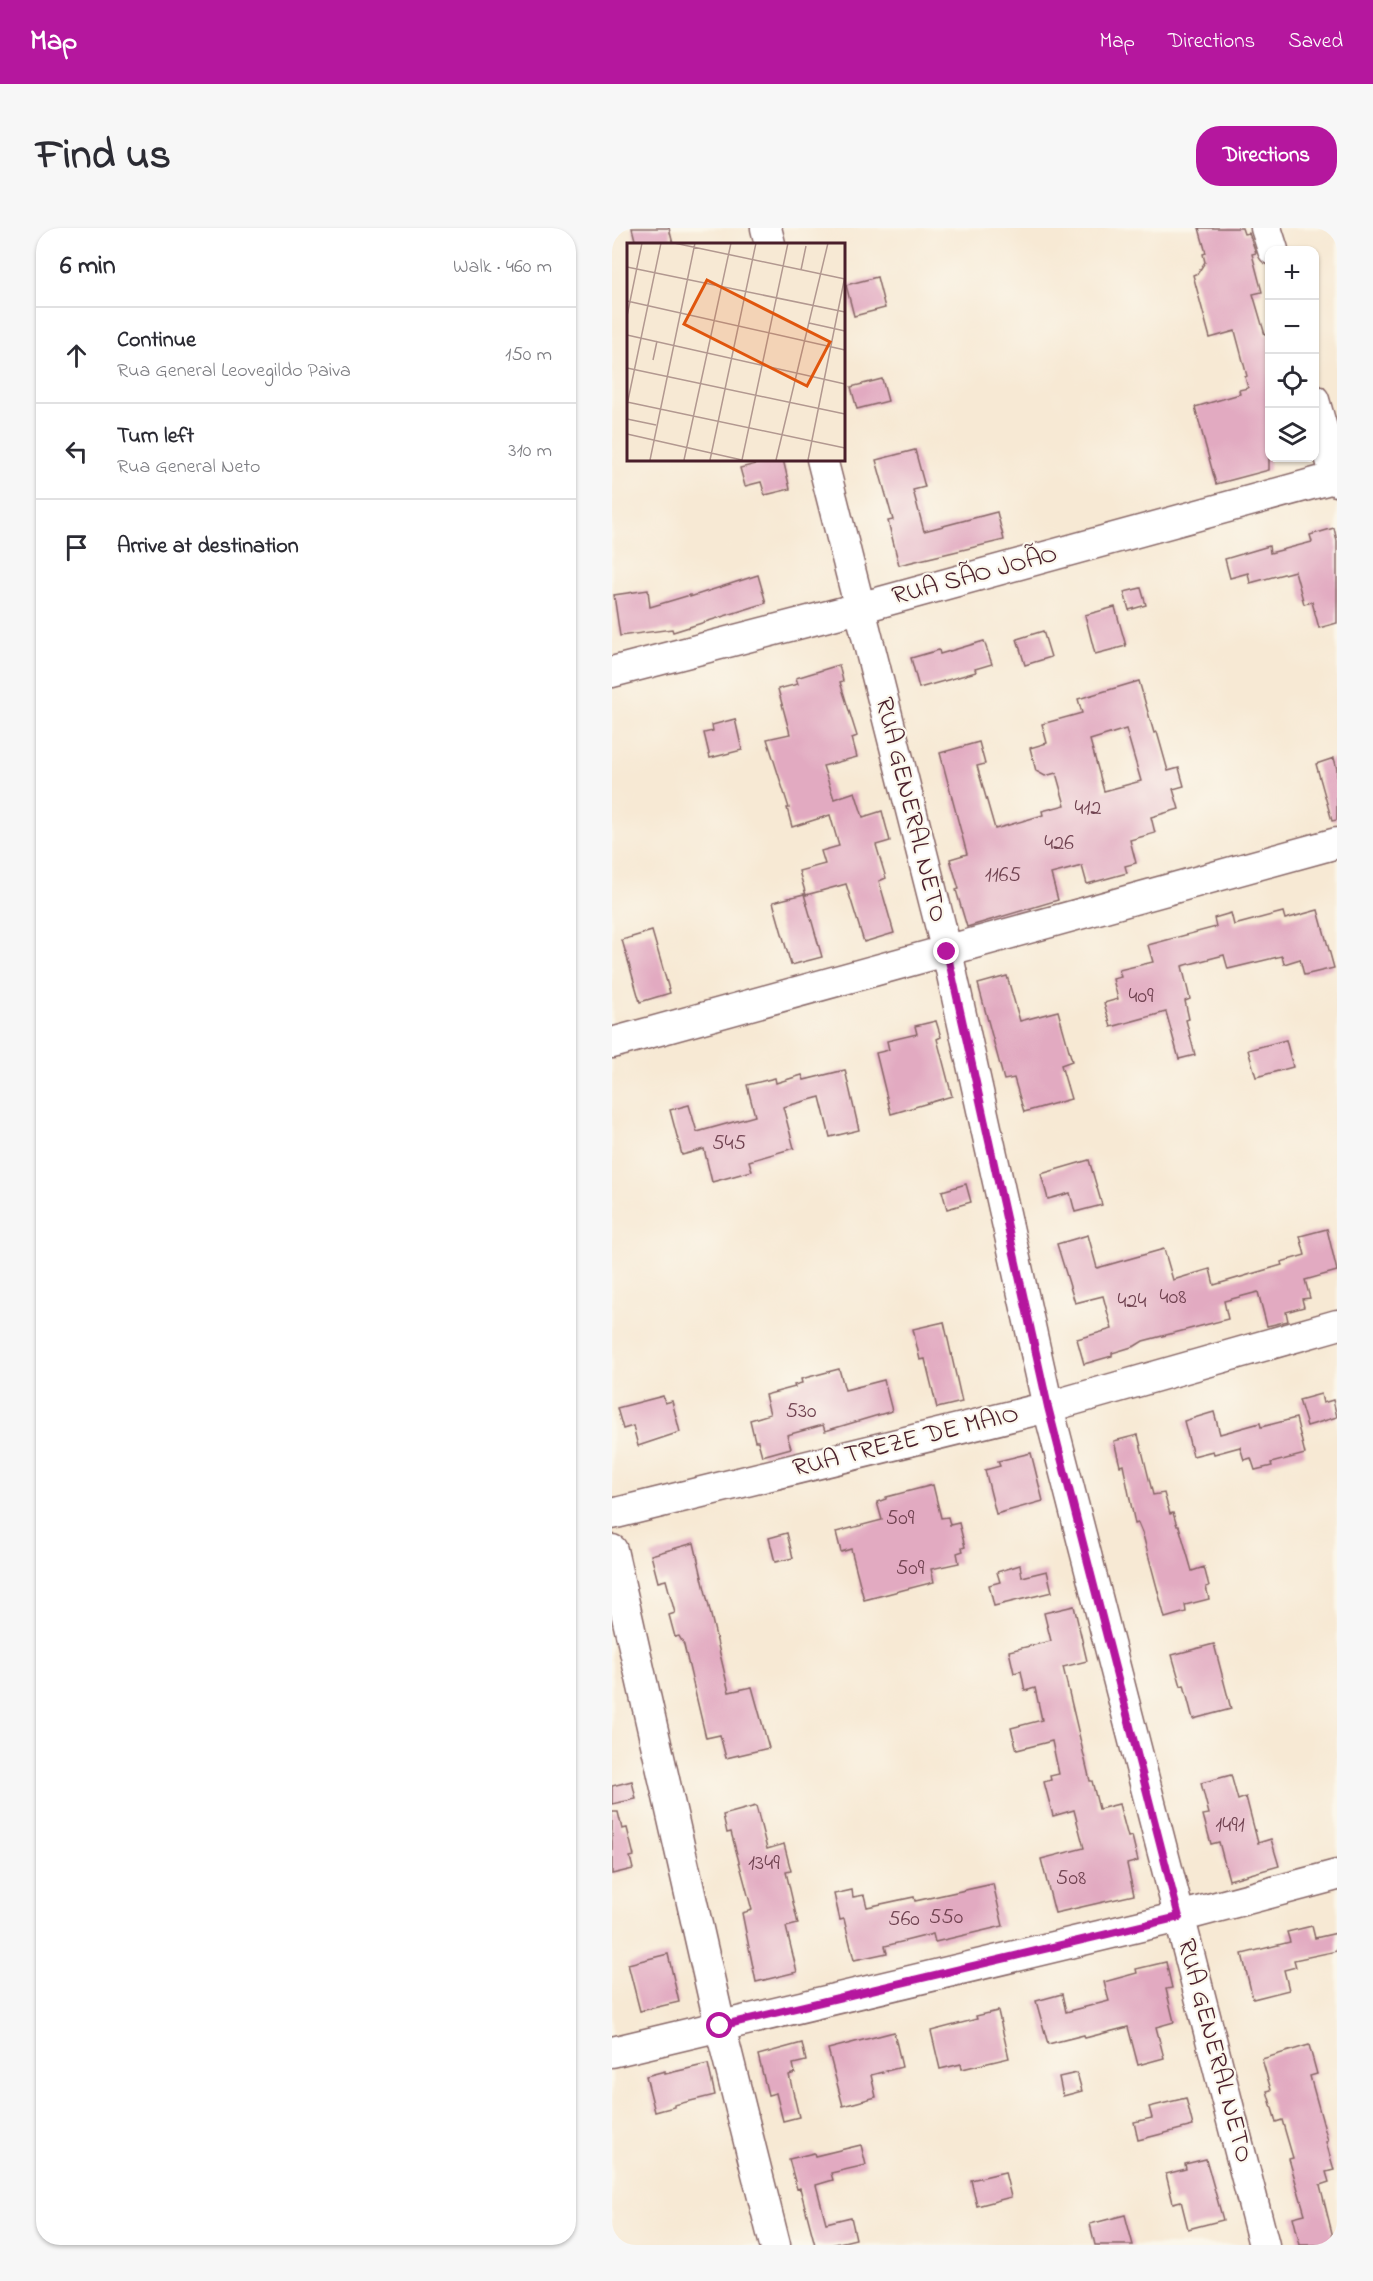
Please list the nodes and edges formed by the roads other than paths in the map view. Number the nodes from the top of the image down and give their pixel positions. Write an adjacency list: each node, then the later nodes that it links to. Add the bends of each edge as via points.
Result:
1 (766, 228): 3 (street)
2 (1266, 228): 4 (street)
3 (770, 243)
4 (1272, 246)
5 (1316, 408): 7 (street)
6 (822, 460): 8 (street, RUA GENERAL NETO)
7 (1337, 478): 8 (street, RUA SÃO JOÃO)
8 (859, 608): 9 (street, RUA SÃO JOÃO); 11 (street, RUA GENERAL NETO)
9 (612, 672)
10 (1337, 843): 11 (street)
11 (947, 952): 12 (street); 14 (street, RUA GENERAL NETO)
12 (612, 1043)
13 (1337, 1325): 14 (street, RUA TREZE DE MAIO)
14 (1048, 1407): 15 (street, RUA TREZE DE MAIO); 18 (street, RUA GENERAL NETO)
15 (612, 1514)
16 (612, 1550): 19 (street)
17 (1337, 1875): 18 (street)
18 (1179, 1917): 19 (street); 22 (street, RUA GENERAL NETO)
19 (720, 2026): 20 (street); 21 (street)
20 (612, 2052)
21 (775, 2245)
22 (1264, 2245)

